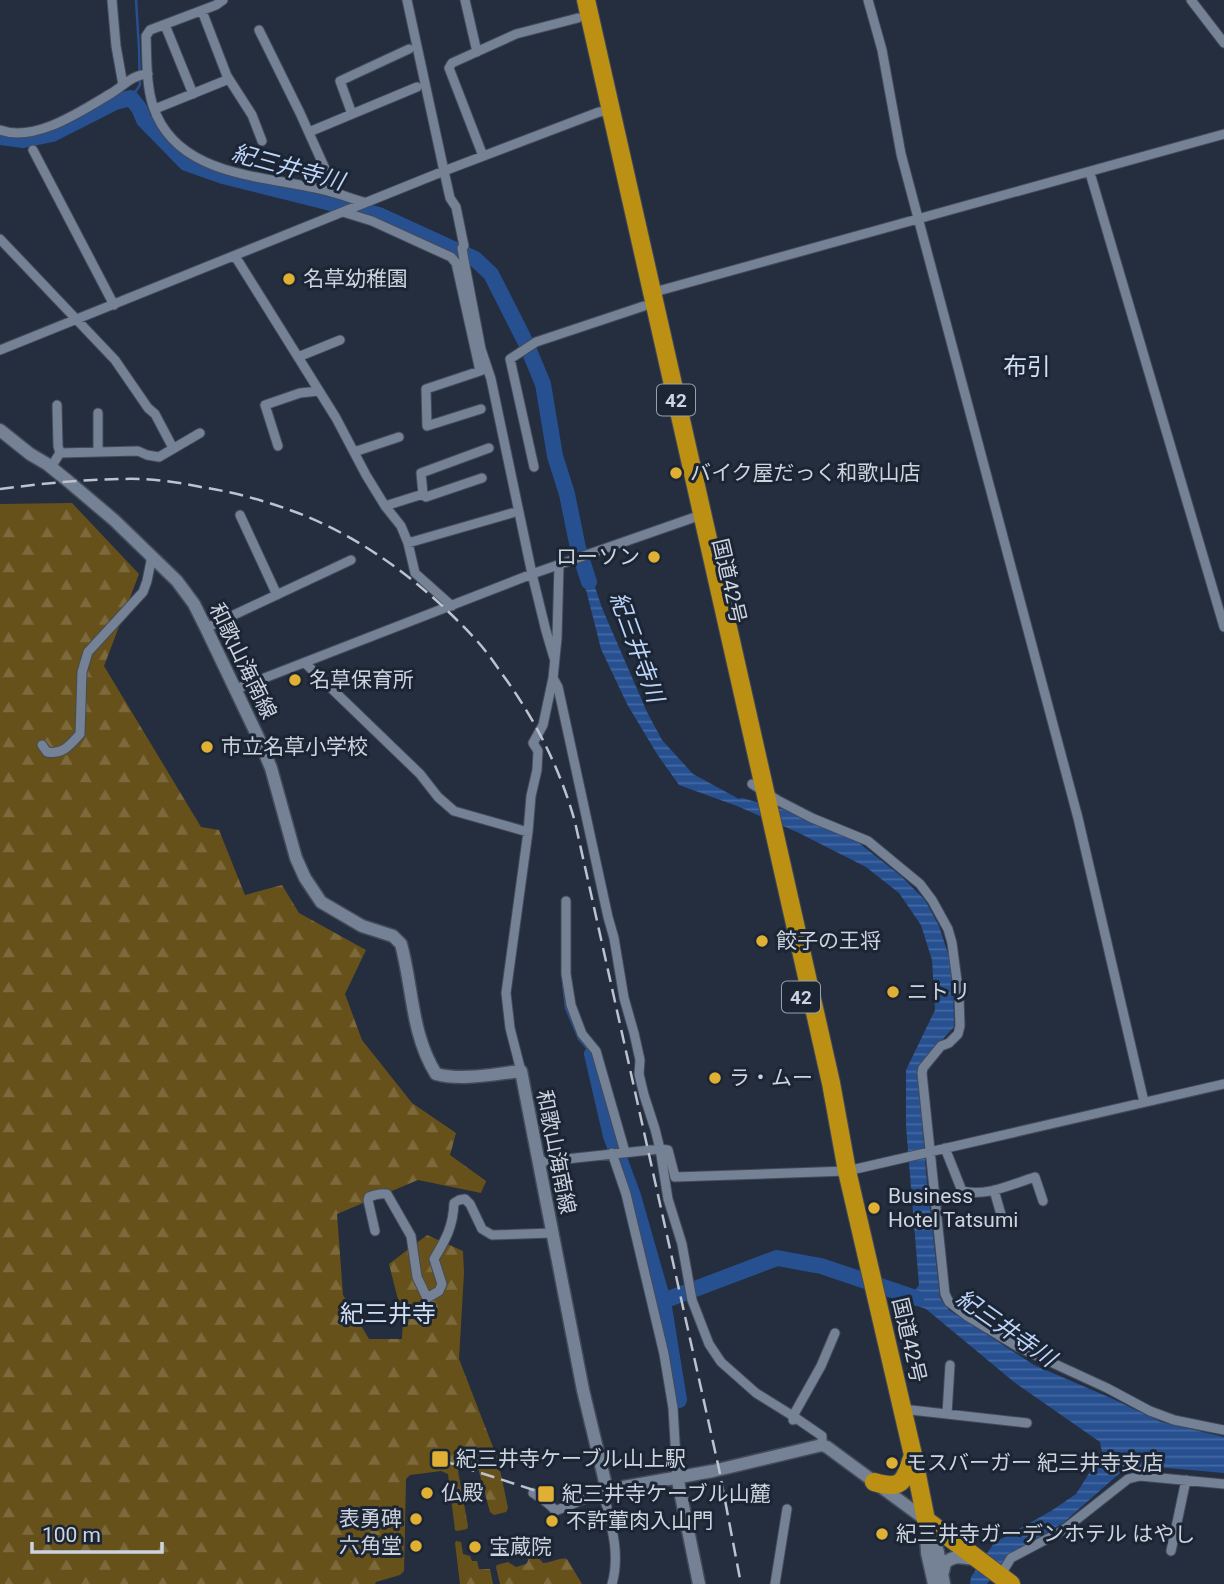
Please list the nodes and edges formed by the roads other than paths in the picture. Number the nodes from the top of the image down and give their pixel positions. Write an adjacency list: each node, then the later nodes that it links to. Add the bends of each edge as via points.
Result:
1 (112, 0): 18 (street)
2 (223, 0): 9 (street)
3 (407, 0): 30 (street)
4 (465, 0): 15 (street)
5 (574, 0): 10 (highway, 国道42号 / 42)
6 (586, 0): 22 (highway, 国道42号 / 42)
7 (868, 0): 35 (street)
8 (1191, 0): 13 (street)
9 (202, 11): 11 (street); 17 (street)
10 (578, 18): 15 (street, via 516,34); 22 (highway, 国道42号 / 42)
11 (165, 25): 16 (street, via 146,36); 20 (street)
12 (259, 30): 25 (street)
13 (1224, 43)
14 (409, 49): 23 (street, via 340,80)
15 (477, 52): 29 (street, via 449,68)
16 (144, 74): 18 (street); 21 (street)
17 (229, 79): 20 (street); 27 (street)
18 (123, 85): 24 (street, via 48,128)
19 (417, 87): 23 (street)
20 (192, 94): 21 (street)
21 (155, 108): 32 (street, via 163,127 183,149 204,162)
22 (604, 111): 29 (street); 38 (highway, 国道42号 / 42)
23 (352, 114): 25 (street)
24 (0, 130)
25 (309, 132): 32 (street)
26 (1224, 134): 31 (street)
27 (262, 141)
28 (33, 150): 39 (street)
29 (483, 156): 30 (street)
30 (444, 171): 33 (street); 69 (street, via 456,207 481,349)
31 (1090, 173): 35 (street); 72 (street)
32 (336, 193): 33 (street)
33 (363, 203): 34 (street)
34 (343, 212): 37 (street); 46 (street, via 372,221 456,263 480,371 426,389 427,426)
35 (919, 219): 38 (street); 84 (street, via 1078,818)
36 (0, 239): 40 (street)
37 (235, 256): 39 (street); 43 (street)
38 (647, 299): 58 (street, via 536,342 510,359); 64 (highway, 国道42号 / 42)
39 (114, 305): 40 (street)
40 (77, 319): 42 (street); 52 (street, via 115,360 155,414)
41 (340, 340): 43 (street)
42 (0, 350)
43 (298, 357): 44 (street)
44 (319, 391): 51 (street, via 265,405); 56 (street)
45 (57, 405): 55 (street)
46 (481, 409)
47 (98, 413): 54 (street)
48 (0, 430): 57 (main road, 和歌山海南線)
49 (200, 433): 52 (street)
50 (398, 437): 56 (street)
51 (278, 446)
52 (173, 448): 54 (street, via 159,457 138,451)
53 (489, 448): 60 (street, via 421,473)
54 (98, 452): 55 (street)
55 (61, 453): 57 (street)
56 (354, 453): 61 (street)
57 (51, 467): 66 (main road, 和歌山海南線)
58 (534, 467)
59 (482, 478): 60 (street)
60 (423, 494): 61 (street)
61 (386, 506): 65 (street)
62 (512, 513): 65 (street)
63 (240, 515): 70 (street)
64 (697, 517): 68 (street); 79 (highway, 国道42号 / 42)
65 (408, 543): 71 (street, via 415,573)
66 (152, 556): 73 (main road, 和歌山海南線, via 177,581); 78 (street, via 143,592 88,652 82,672 80,734 65,751 55,754)
67 (351, 560): 70 (street)
68 (559, 565): 69 (street); 74 (street)
69 (533, 574): 71 (street); 74 (street)
70 (277, 594): 73 (street)
71 (452, 606): 75 (street)
72 (1224, 627)
73 (206, 628): 77 (main road, 和歌山海南線)
74 (554, 658): 76 (street)
75 (305, 663): 77 (street); 80 (street, via 454,811)
76 (553, 678): 80 (street, via 543,725 533,743 538,751 537,770); 86 (street, via 614,938 640,1060 639,1074)
77 (236, 689): 82 (main road, 和歌山海南線, via 271,768 305,878 321,902 401,944 419,1040 436,1074)
78 (42, 745)
79 (760, 792): 88 (street, via 868,841 920,884 948,929 957,969 960,1026 958,1034 923,1068); 91 (highway, 国道42号 / 42, via 831,1083)
80 (528, 831): 82 (street, via 506,993)
81 (566, 901): 87 (street, via 570,1005 582,1034 596,1051)
82 (521, 1071): 90 (main road, 和歌山海南線)
83 (1224, 1084): 84 (street)
84 (1144, 1102): 85 (street)
85 (945, 1148): 88 (street); 92 (street, via 962,1191)
86 (660, 1149): 87 (street); 91 (street, via 668,1150 675,1177); 101 (street, via 664,1185 682,1244 692,1300 709,1344 757,1393)
87 (625, 1152): 89 (street)
88 (929, 1152): 91 (street); 103 (street, via 949,1302 1017,1347 1150,1411)
89 (612, 1153): 90 (street); 106 (street, via 664,1352)
90 (538, 1162): 96 (main road, 和歌山海南線)
91 (847, 1171): 99 (highway, 国道42号 / 42)
92 (994, 1190): 93 (street, via 1035,1177); 94 (street)
93 (1043, 1201)
94 (1002, 1218)
95 (375, 1231): 96 (street, via 368,1200 375,1194 387,1194 411,1236 417,1276 427,1298 442,1284 434,1259 449,1233 454,1203 459,1200 470,1204 482,1229 492,1235)
96 (552, 1233): 110 (main road, 和歌山海南線)
97 (835, 1333): 101 (street)
98 (950, 1365): 100 (street)
99 (902, 1409): 100 (street); 105 (highway, 国道42号 / 42)
100 (947, 1414): 102 (street)
101 (793, 1416): 104 (street, via 793,1422)
102 (1027, 1423)
103 (1224, 1430)
104 (819, 1445): 106 (main road); 108 (main road)
105 (913, 1455): 108 (highway, via 898,1485); 113 (highway, 国道42号 / 42)
106 (677, 1476): 110 (main road); 119 (main road)
107 (1186, 1480): 109 (street); 114 (street); 116 (street, via 1128,1479 1062,1531 1011,1559)
108 (874, 1482): 113 (main road)
109 (1224, 1484)
110 (605, 1490): 111 (street, via 555,1511); 118 (street, via 616,1558)
111 (533, 1493)
112 (787, 1509): 120 (street)
113 (926, 1521): 115 (highway); 117 (main road, via 927,1553)
114 (1171, 1551)
115 (978, 1559): 116 (highway); 117 (main road, via 959,1556 947,1560)
116 (1003, 1579)
117 (941, 1583)
118 (612, 1584)
119 (699, 1584)
120 (775, 1584)

